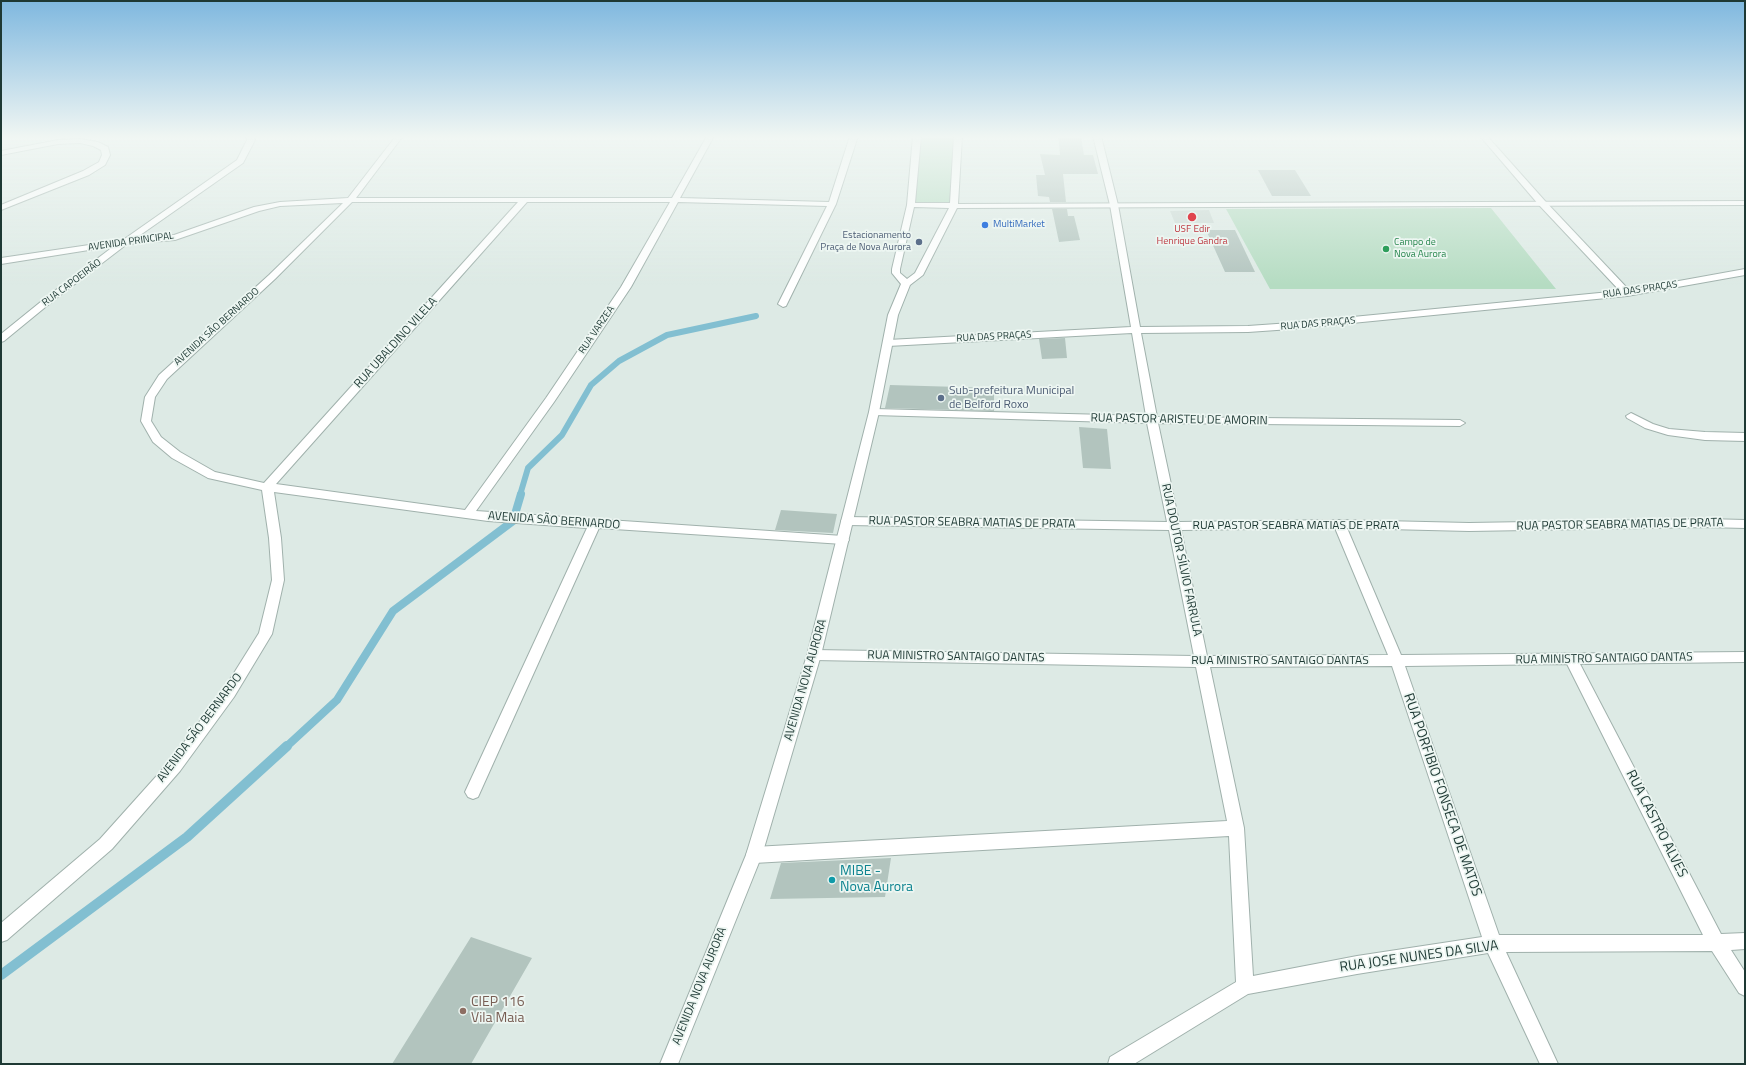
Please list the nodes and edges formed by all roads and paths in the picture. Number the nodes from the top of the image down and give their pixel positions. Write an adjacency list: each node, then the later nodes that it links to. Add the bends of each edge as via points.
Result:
1 (55, 186): 19 (street)
2 (208, 186): 20 (street, RUA CAPOEIRÃO)
3 (361, 186): 10 (street, AVENIDA SÃO BERNARDO)
4 (684, 186): 12 (street, RUA VARZEA)
5 (838, 186): 15 (street)
6 (913, 186): 16 (street)
7 (955, 186): 18 (street, AVENIDA NOVA AURORA)
8 (1109, 186): 17 (street, RUA DOUTOR SÍLVIO FARRULA)
9 (1527, 186): 13 (street)
10 (350, 200): 11 (street, AVENIDA PRINCIPAL); 20 (street, AVENIDA PRINCIPAL, via 280,204 175,237); 34 (street, AVENIDA SÃO BERNARDO, via 272,277 192,348 163,377 150,397 146,421 157,439 176,455 212,475)
11 (525, 200): 12 (street, AVENIDA PRINCIPAL); 34 (street, RUA UBALDINO VILELA)
12 (676, 200): 15 (street, AVENIDA PRINCIPAL); 35 (street, RUA VARZEA, via 621,294 550,400)
13 (1542, 203): 14 (street); 17 (street); 24 (street)
14 (1745, 203)
15 (832, 204): 25 (street)
16 (911, 205): 18 (street); 23 (street, via 896,269 896,273)
17 (1114, 205): 18 (street); 26 (street, RUA DOUTOR SÍLVIO FARRULA)
18 (954, 206): 23 (street, AVENIDA NOVA AURORA, via 919,275)
19 (1, 208)
20 (126, 242): 21 (street, AVENIDA PRINCIPAL); 27 (street, RUA CAPOEIRÃO, via 51,298)
21 (1, 261)
22 (1745, 272): 24 (street, RUA DAS PRAÇAS)
23 (906, 284): 28 (street, AVENIDA NOVA AURORA, via 893,315)
24 (1627, 293): 26 (street, RUA DAS PRAÇAS, via 1291,326)
25 (783, 304)
26 (1136, 330): 28 (street, RUA DAS PRAÇAS); 31 (street, RUA DOUTOR SÍLVIO FARRULA)
27 (1, 340)
28 (888, 343): 29 (street, AVENIDA NOVA AURORA)
29 (874, 412): 31 (street, RUA PASTOR ARISTEU DE AMORIN); 36 (street, AVENIDA NOVA AURORA)
30 (1631, 416): 33 (street, via 1649,426 1668,432)
31 (1152, 420): 32 (street, RUA PASTOR ARISTEU DE AMORIN); 40 (street, RUA DOUTOR SÍLVIO FARRULA)
32 (1460, 423)
33 (1745, 437)
34 (267, 487): 35 (street, AVENIDA SÃO BERNARDO); 50 (street, AVENIDA SÃO BERNARDO, via 278,580 265,634 229,693 170,772 106,844)
35 (468, 514): 37 (street, AVENIDA SÃO BERNARDO)
36 (848, 521): 40 (street, RUA PASTOR SEABRA MATIAS DE PRATA); 41 (street, AVENIDA NOVA AURORA)
37 (595, 524): 41 (street, AVENIDA SÃO BERNARDO); 47 (street)
38 (1339, 524): 39 (street, RUA PASTOR SEABRA MATIAS DE PRATA, via 1469,527); 40 (street, RUA PASTOR SEABRA MATIAS DE PRATA); 45 (street, RUA PORFIBIO FONSECA DE MATOS)
39 (1745, 524)
40 (1174, 526): 46 (street, RUA DOUTOR SÍLVIO FARRULA)
41 (843, 540): 42 (street, AVENIDA NOVA AURORA)
42 (814, 655): 46 (street, RUA MINISTRO SANTAIGO DANTAS); 49 (street, AVENIDA NOVA AURORA)
43 (1745, 657): 44 (street, RUA MINISTRO SANTAIGO DANTAS)
44 (1571, 659): 45 (street, RUA MINISTRO SANTAIGO DANTAS); 52 (street, RUA CASTRO ALVES)
45 (1396, 661): 46 (street, RUA MINISTRO SANTAIGO DANTAS); 53 (street, RUA PORFIBIO FONSECA DE MATOS)
46 (1202, 662): 48 (street, RUA DOUTOR SÍLVIO FARRULA)
47 (473, 792)
48 (1236, 828): 49 (street); 54 (street, RUA DOUTOR SÍLVIO FARRULA)
49 (754, 855): 56 (street, AVENIDA NOVA AURORA)
50 (1, 934)
51 (1745, 941): 52 (street, RUA JOSE NUNES DA SILVA)
52 (1716, 943): 53 (street, RUA JOSE NUNES DA SILVA); 55 (street, RUA CASTRO ALVES)
53 (1492, 944): 54 (street, RUA JOSE NUNES DA SILVA); 58 (street, RUA PORFIBIO FONSECA DE MATOS)
54 (1245, 986): 57 (street, RUA JOSE NUNES DA SILVA)
55 (1745, 987)
56 (668, 1064)
57 (1117, 1064)
58 (1549, 1064)

